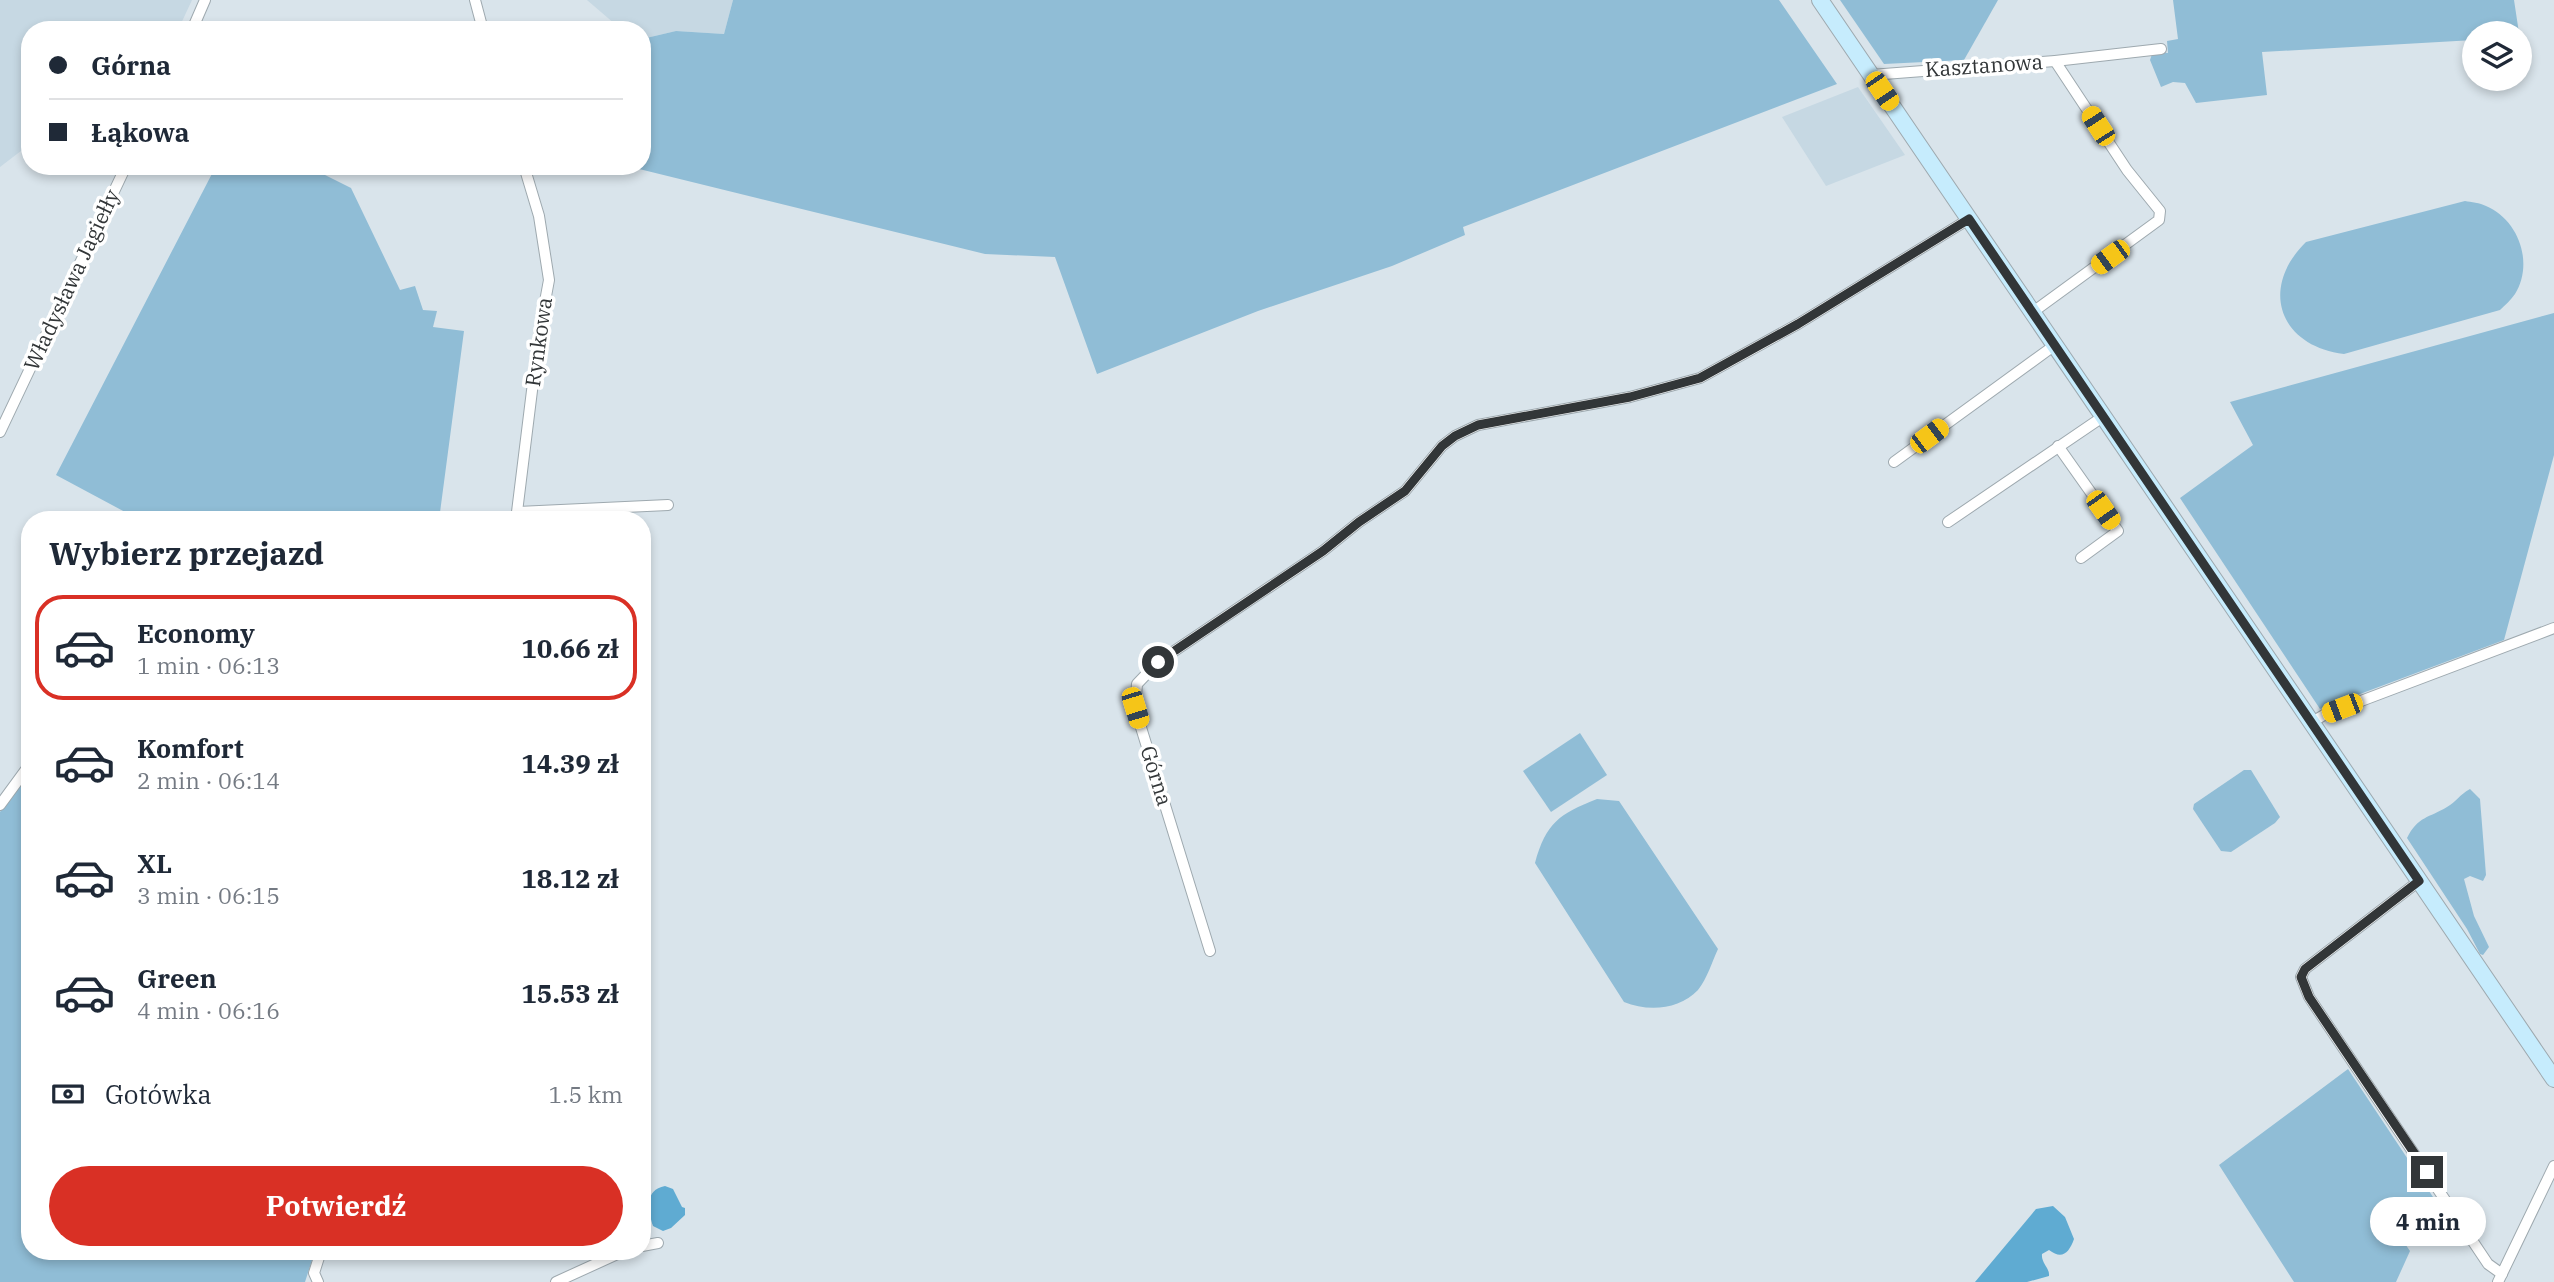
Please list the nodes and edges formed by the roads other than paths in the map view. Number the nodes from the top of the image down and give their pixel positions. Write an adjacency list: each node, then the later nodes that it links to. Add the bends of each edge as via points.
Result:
1 (205, 0): 4 (street)
2 (475, 0): 5 (street)
3 (1820, 0): 8 (main road)
4 (196, 21)
5 (481, 21)
6 (2161, 48): 7 (street, Kasztanowa)
7 (2055, 61): 8 (street, Kasztanowa); 12 (street, Kasztanowa, via 2127,170 2160,211 2159,220)
8 (1871, 75): 11 (main road)
9 (122, 175): 15 (street, Władysława Jagiełły)
10 (527, 175): 19 (street, Rynkowa, via 549,280)
11 (1969, 219): 12 (main road); 28 (street, Górna, via 1700,378 1630,397 1478,425 1455,436 1405,491 1158,662 1138,684 1135,708)
12 (2033, 312): 13 (main road)
13 (2056, 345): 14 (main road); 17 (street)
14 (2104, 416): 16 (street); 24 (main road)
15 (0, 432)
16 (2058, 446): 21 (street); 22 (street, via 2118,531)
17 (1894, 462)
18 (668, 505): 20 (street)
19 (518, 511)
20 (586, 511)
21 (1948, 522)
22 (2081, 558)
23 (2554, 628): 24 (street)
24 (2312, 722): 27 (main road)
25 (21, 776): 26 (street)
26 (0, 805)
27 (2419, 881): 29 (main road); 35 (street, via 2305,969 2301,977 2309,997)
28 (1210, 951)
29 (2554, 1079)
30 (2554, 1166): 35 (street)
31 (658, 1243): 32 (street)
32 (651, 1244)
33 (318, 1260): 36 (street)
34 (604, 1260): 37 (street)
35 (2500, 1278)
36 (317, 1282)
37 (556, 1282)

